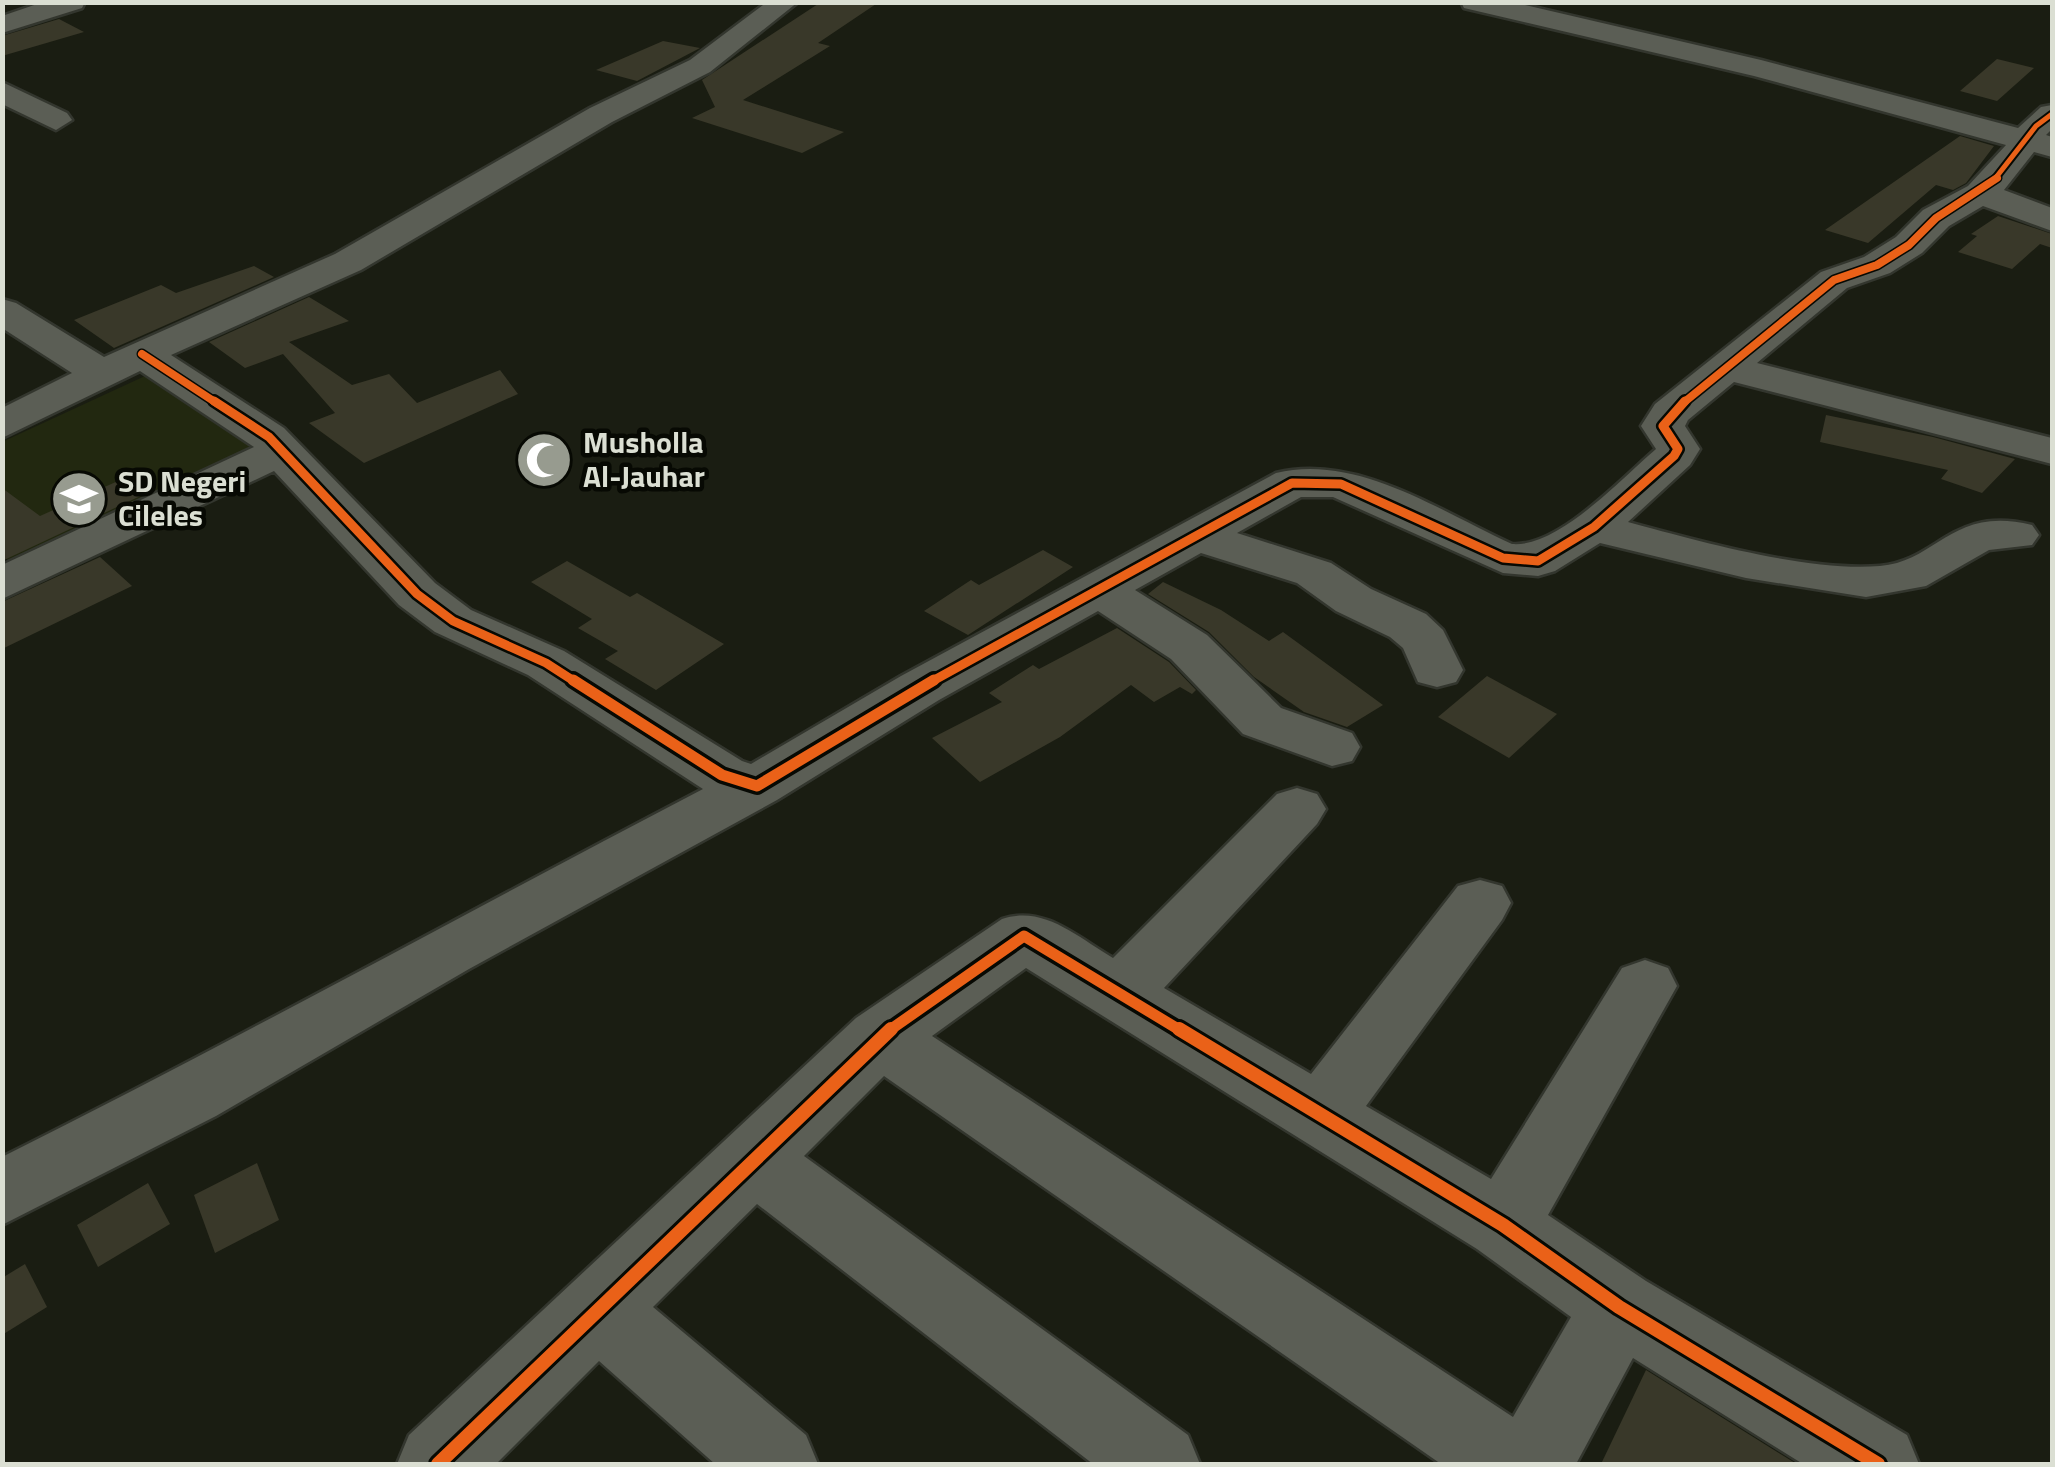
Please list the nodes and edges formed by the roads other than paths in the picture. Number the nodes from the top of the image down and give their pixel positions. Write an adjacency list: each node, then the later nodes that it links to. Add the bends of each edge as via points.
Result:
1 (72, 2): 4 (street)
2 (785, 2): 11 (street, via 700,66 601,115 348,262)
3 (1474, 2): 7 (street, via 1742,64)
4 (9, 33)
5 (2, 92): 6 (street)
6 (56, 120)
7 (2022, 153): 8 (street); 9 (street); 12 (street, via 1909,245 1834,280)
8 (2052, 188)
9 (2052, 220)
10 (2, 311): 11 (street)
11 (123, 365): 13 (street); 14 (street, via 270,437)
12 (1730, 368): 15 (street); 16 (street, via 1670,412 1662,426 1678,450)
13 (2, 425)
14 (281, 451): 19 (street); 23 (street, via 417,594 452,621 546,663 722,775)
15 (2052, 452)
16 (1594, 527): 17 (street, via 1706,558 1884,581 1916,576 1972,536); 18 (street, via 1538,561 1522,562 1341,484 1309,481 1292,483)
17 (2015, 536)
18 (1194, 537): 20 (street); 21 (street, via 1268,554 1401,619 1431,648)
19 (2, 584)
20 (1099, 590): 22 (street, via 1188,646 1262,722); 23 (street)
21 (1437, 670)
22 (1332, 747)
23 (757, 786): 31 (street)
24 (1297, 809): 27 (street)
25 (1480, 903): 29 (street)
26 (1645, 986): 32 (street)
27 (1119, 993): 28 (street, via 1024,936); 29 (street)
28 (880, 1037): 30 (street); 38 (street)
29 (1320, 1115): 32 (street)
30 (754, 1159): 34 (street); 37 (street)
31 (2, 1193)
32 (1502, 1224): 33 (street)
33 (1618, 1307): 39 (street); 40 (street)
34 (598, 1310): 35 (street); 36 (street)
35 (438, 1464)
36 (777, 1464)
37 (1159, 1464)
38 (1511, 1464)
39 (1532, 1464)
40 (1878, 1464)

